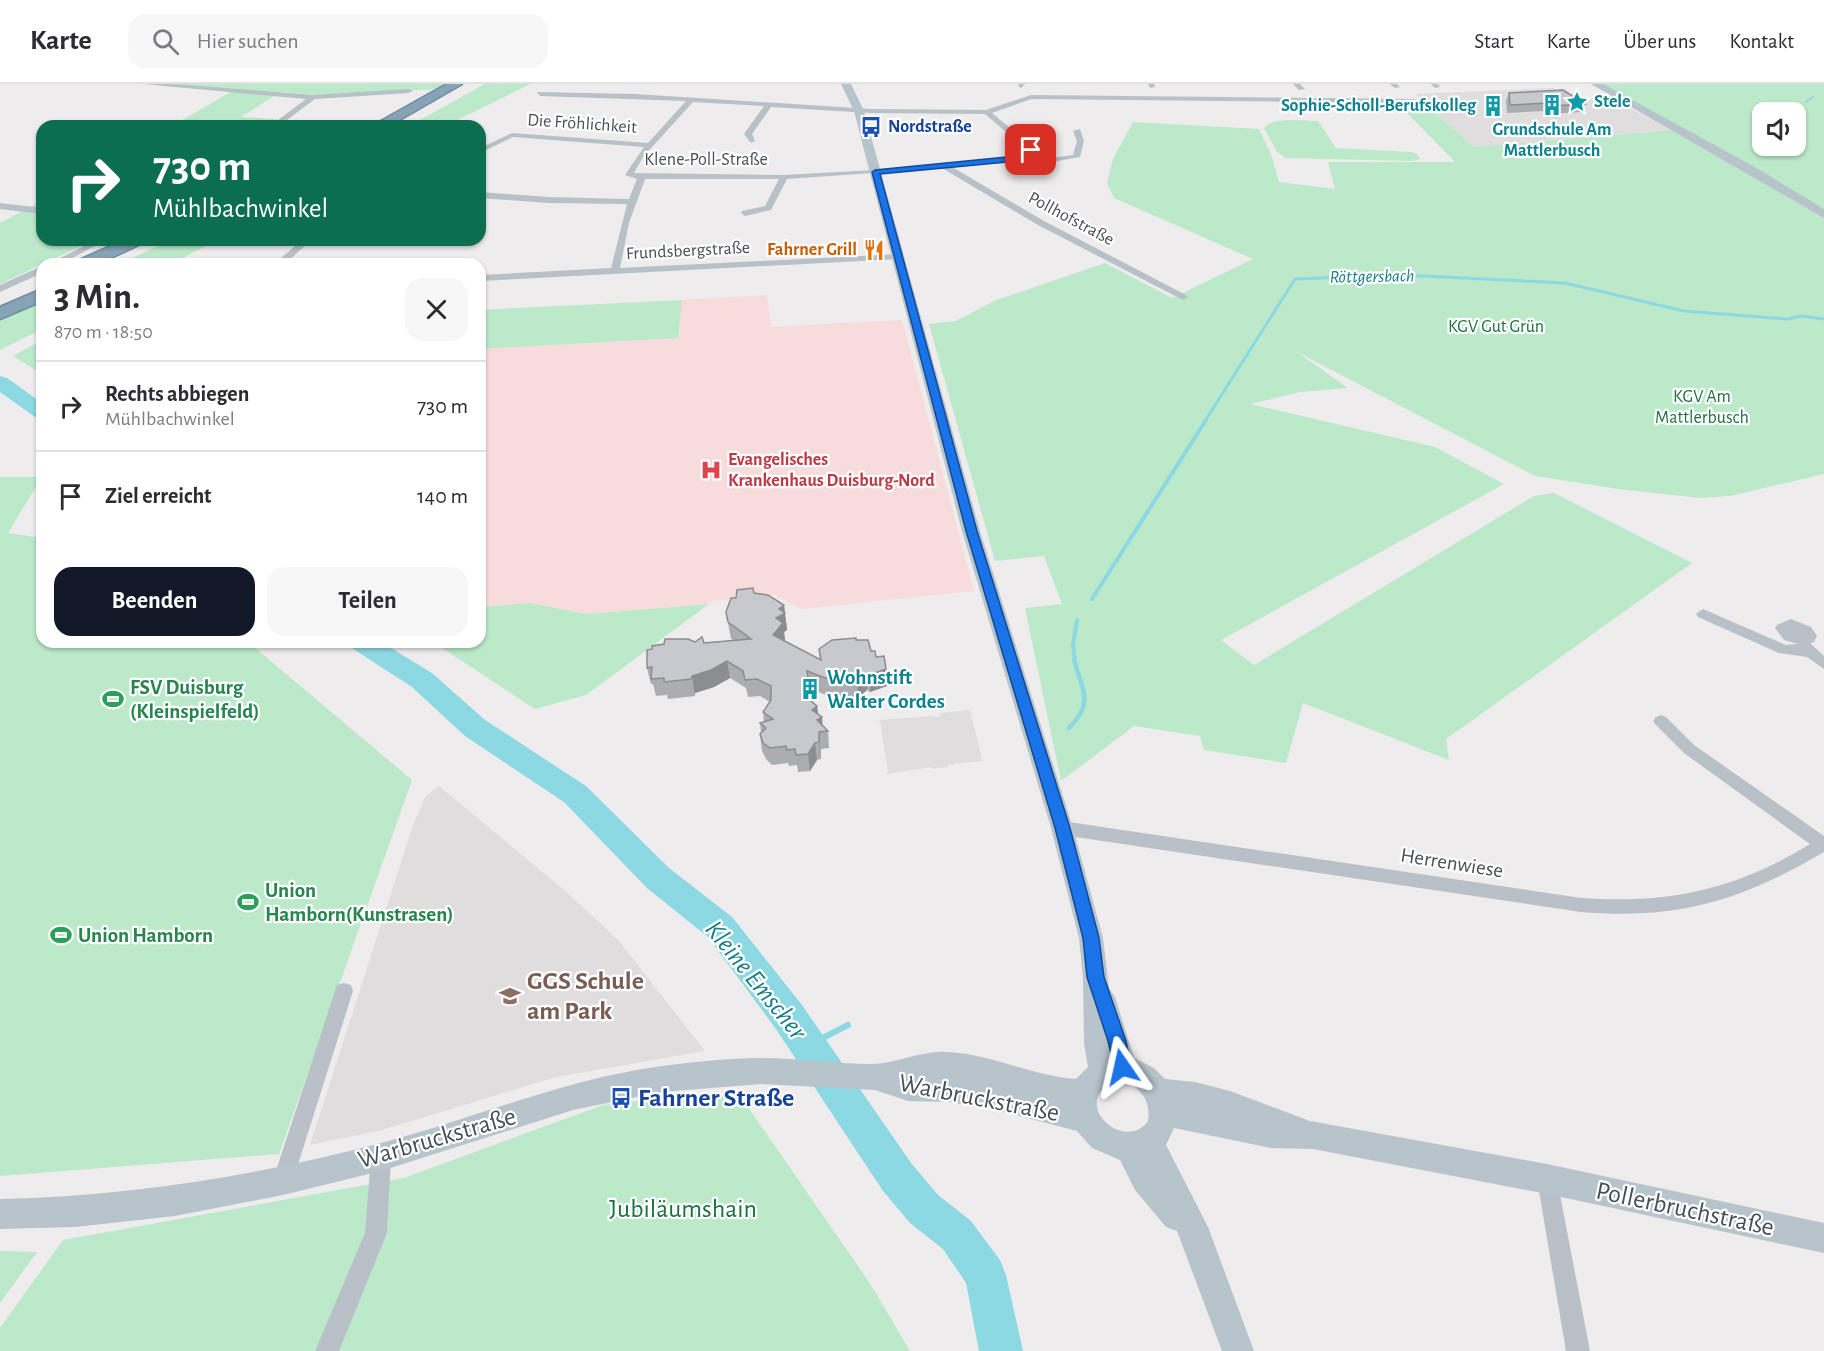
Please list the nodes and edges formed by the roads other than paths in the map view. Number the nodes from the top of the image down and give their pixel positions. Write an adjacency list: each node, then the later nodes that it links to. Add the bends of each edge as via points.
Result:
1 (146, 84): 8 (street)
2 (456, 84): 15 (highway)
3 (471, 84): 16 (highway)
4 (846, 84): 12 (street)
5 (1596, 84): 31 (street)
6 (409, 91): 8 (street)
7 (540, 94): 9 (street)
8 (313, 97): 14 (street)
9 (692, 99): 11 (street); 19 (street)
10 (1414, 101): 13 (street, via 1031,98)
11 (769, 105): 12 (street); 18 (street, via 748,134)
12 (859, 111): 13 (street); 23 (street)
13 (987, 112): 21 (street, via 1028,147 1031,153)
14 (282, 120)
15 (390, 120)
16 (406, 120)
17 (1077, 131): 21 (street, Klene-Poll-Straße, via 1081,142 1071,160)
18 (751, 141)
19 (650, 145): 20 (street, Die Fröhlichkeit, via 512,135); 24 (street, Klene-Poll-Straße, via 629,175)
20 (486, 148)
21 (1026, 157): 22 (street, Klene-Poll-Straße)
22 (945, 166): 23 (street, Klene-Poll-Straße); 47 (street, Pollhofstraße, via 1041,223)
23 (875, 172): 25 (street, Klene-Poll-Straße); 36 (street)
24 (642, 177): 25 (street, Klene-Poll-Straße); 27 (street)
25 (784, 177): 30 (street, Klene-Poll-Straße, via 768,208)
26 (486, 195): 27 (street)
27 (631, 202): 41 (street)
28 (0, 206): 29 (street)
29 (36, 210)
30 (745, 213)
31 (1824, 214)
32 (90, 246): 37 (street)
33 (124, 246): 38 (highway)
34 (144, 246): 39 (highway)
35 (300, 246): 40 (street)
36 (898, 256): 41 (street, Frundsbergstraße); 53 (street, via 971,531)
37 (66, 258)
38 (99, 258)
39 (119, 258)
40 (286, 258)
41 (615, 271): 43 (street, Frundsbergstraße)
42 (36, 273): 45 (street)
43 (486, 278)
44 (36, 287): 48 (highway)
45 (0, 289)
46 (36, 297): 49 (highway)
47 (1184, 297)
48 (0, 303)
49 (0, 314)
50 (1703, 614): 51 (street, via 1784,650 1805,646)
51 (1824, 664)
52 (1661, 721): 54 (street, via 1689,749)
53 (1062, 828): 54 (street, Herrenwiese, via 1581,905 1628,908 1684,902 1726,891); 56 (street, via 1091,938 1097,1043)
54 (1824, 844)
55 (344, 991): 62 (street)
56 (1112, 1069): 57 (street, via 1147,1079); 58 (street, via 1091,1079)
57 (1160, 1102): 59 (street, via 1162,1122 1155,1135); 61 (street, Pollerbruchstraße, via 1271,1134 1313,1135)
58 (1084, 1104): 59 (street, via 1097,1135 1111,1144); 60 (street, Warbruckstraße, via 1076,1117 949,1089 908,1088 874,1077 731,1072 662,1079 573,1097)
59 (1138, 1144): 66 (street, via 1145,1180 1197,1239)
60 (381, 1157): 62 (street, Warbruckstraße); 65 (street, via 376,1233)
61 (1547, 1179): 64 (street, Pollerbruchstraße); 67 (street)
62 (283, 1180): 63 (street, Warbruckstraße, via 175,1201 75,1212)
63 (0, 1214)
64 (1824, 1238)
65 (327, 1351)
66 (1238, 1351)
67 (1578, 1351)

